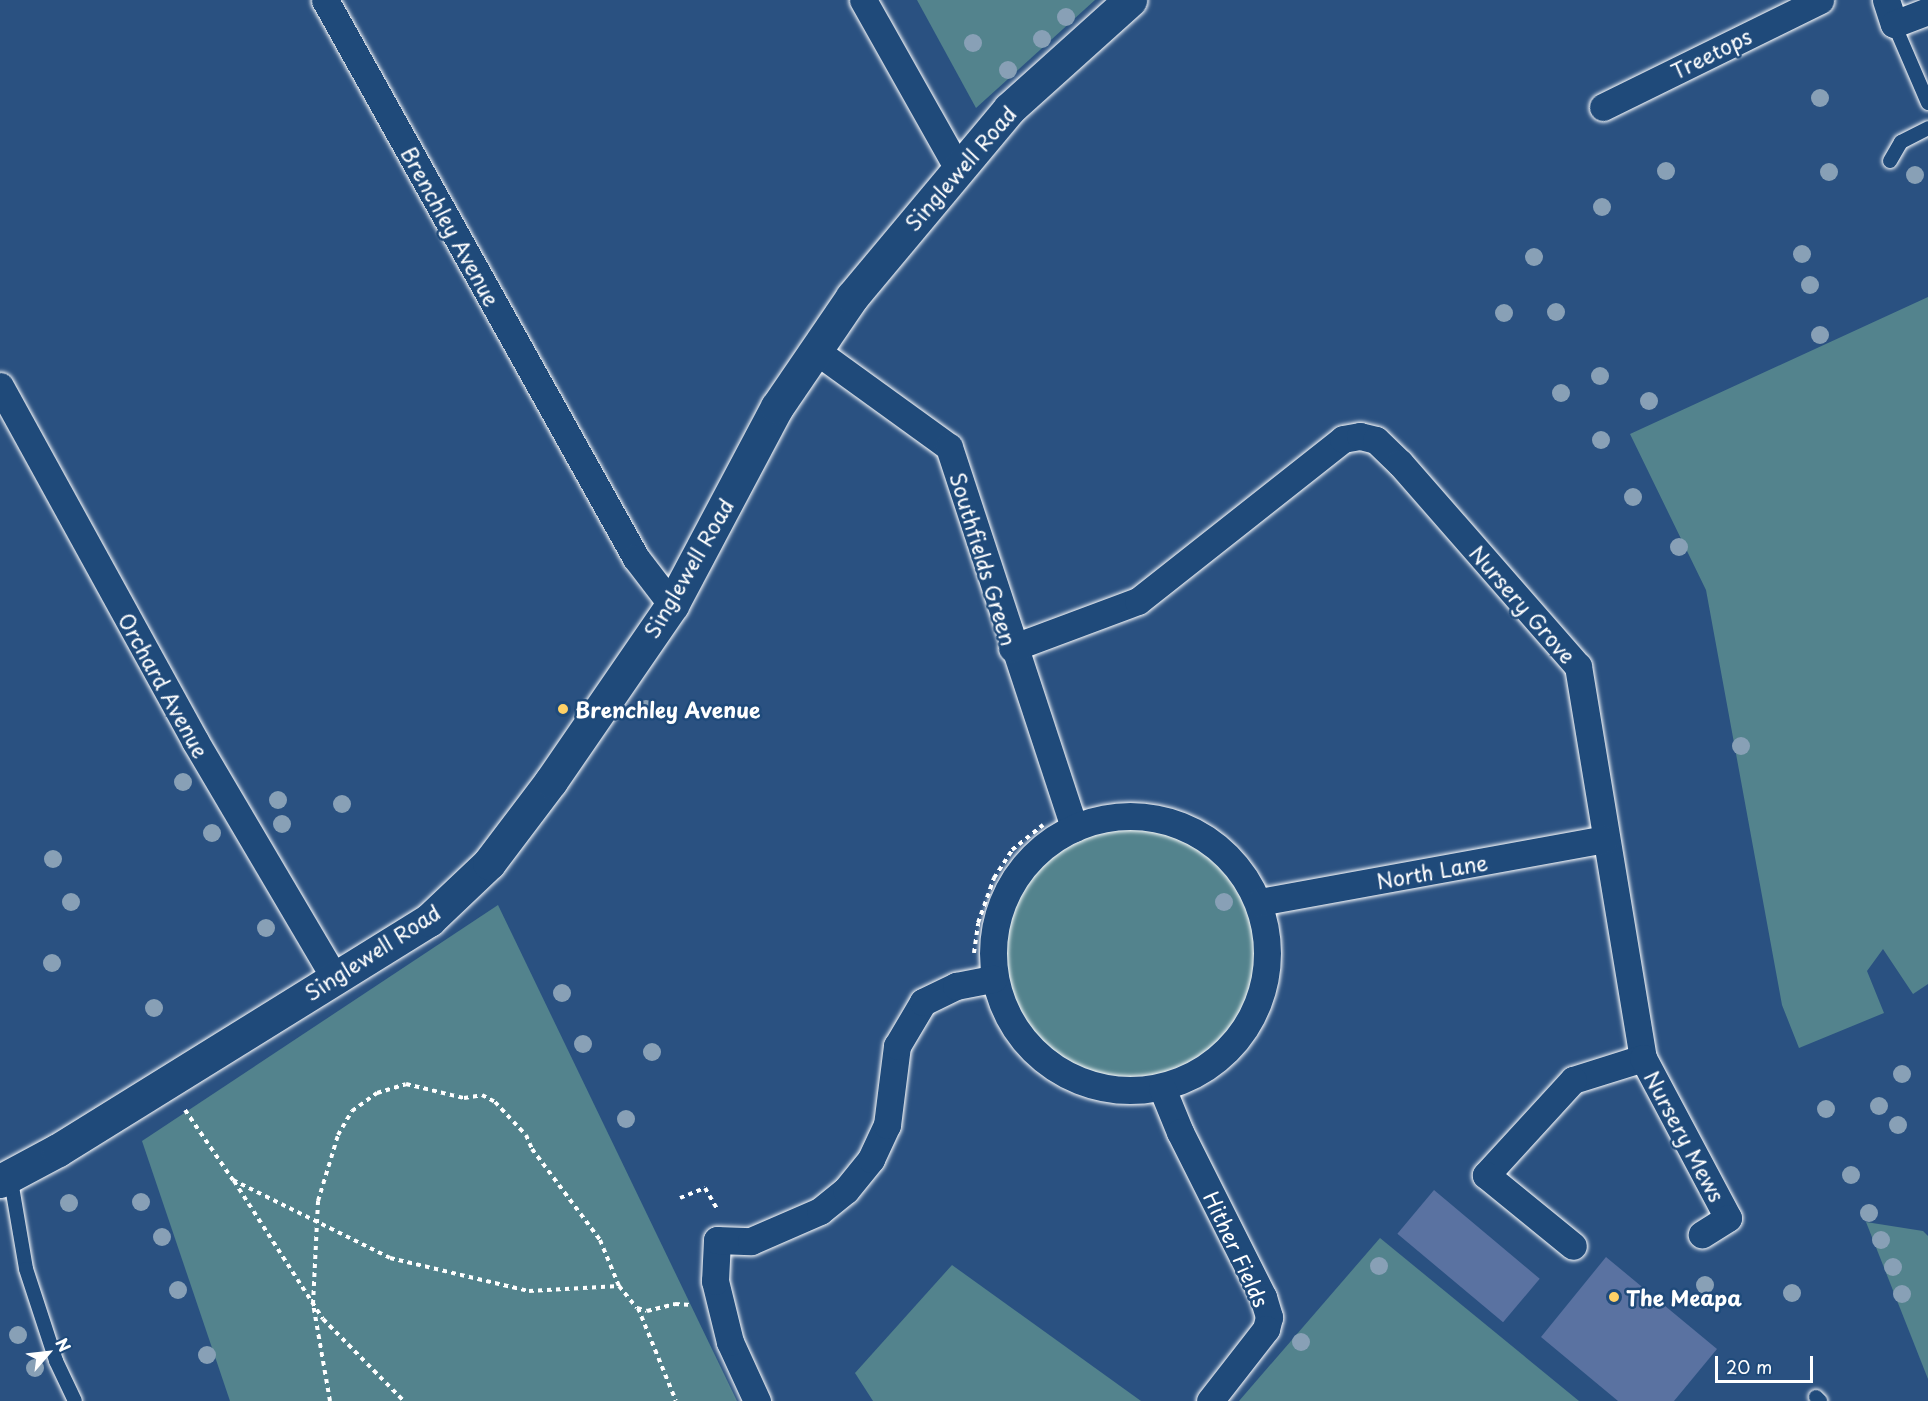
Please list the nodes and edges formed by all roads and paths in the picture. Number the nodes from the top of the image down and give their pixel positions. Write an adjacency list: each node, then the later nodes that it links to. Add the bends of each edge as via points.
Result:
1 (325, 0): 14 (street, Brenchley Avenue, via 636,558)
2 (863, 0): 11 (street)
3 (1130, 0): 11 (street, Singlewell Road, via 1009,109)
4 (1820, 0): 8 (street, Treetops)
5 (1928, 11): 6 (street)
6 (1890, 12): 7 (lane)
7 (1928, 103)
8 (1603, 107)
9 (1928, 128): 10 (lane, via 1893,144)
10 (1890, 161)
11 (957, 167): 12 (street, Singlewell Road)
12 (814, 350): 14 (street, Singlewell Road, via 777,407); 15 (street, Southfields Green, via 949,447)
13 (0, 386): 21 (street, Orchard Avenue, via 190,731)
14 (672, 605): 21 (street, Singlewell Road, via 551,781 489,863 429,920)
15 (1012, 648): 17 (street, Southfields Green); 18 (street, Nursery Grove, via 1138,601 1332,447 1349,437 1371,438 1400,463 1578,666)
16 (1048, 819): 20 (path, via 1012,850 997,872 983,906)
17 (1074, 828): 19 (street, via 1131,816 1155,818 1194,831 1233,862); 22 (street, via 1046,844 1013,876 993,930)
18 (1604, 839): 19 (street, North Lane); 23 (street, Nursery Grove)
19 (1259, 902): 25 (street, via 1267,975 1260,1003 1239,1037 1221,1054 1200,1071)
20 (970, 961)
21 (335, 979): 24 (street, Singlewell Road)
22 (993, 979): 25 (street, via 1005,1013 1026,1043 1052,1066 1121,1091); 30 (street, via 956,986 923,1002 897,1046 887,1125 871,1159 846,1190 820,1211 751,1241)
23 (1643, 1058): 31 (street, Nursery Mews, via 1728,1218); 32 (street, via 1573,1080 1486,1175)
24 (167, 1081): 26 (street, Singlewell Road); 27 (path)
25 (1162, 1088): 42 (street, Hither Fields, via 1263,1297 1269,1317 1266,1329)
26 (5, 1178): 37 (lane, via 26,1269 56,1361)
27 (233, 1180): 29 (path); 34 (path)
28 (680, 1198): 30 (path, via 705,1188)
29 (317, 1223): 33 (path, via 390,1258 529,1291); 33 (path, via 321,1181 331,1149 360,1103 406,1084 464,1098 482,1095 515,1120 526,1135 532,1149 600,1240); 34 (path)
30 (719, 1228): 36 (street, via 715,1281)
31 (1702, 1234)
32 (1573, 1246)
33 (619, 1286): 35 (path)
34 (313, 1304): 38 (path); 39 (path)
35 (637, 1308): 36 (path, via 648,1311 675,1304); 40 (path)
36 (722, 1309): 41 (street, via 730,1342)
37 (75, 1401)
38 (330, 1401)
39 (404, 1401)
40 (676, 1401)
41 (757, 1401)
42 (1210, 1401)

